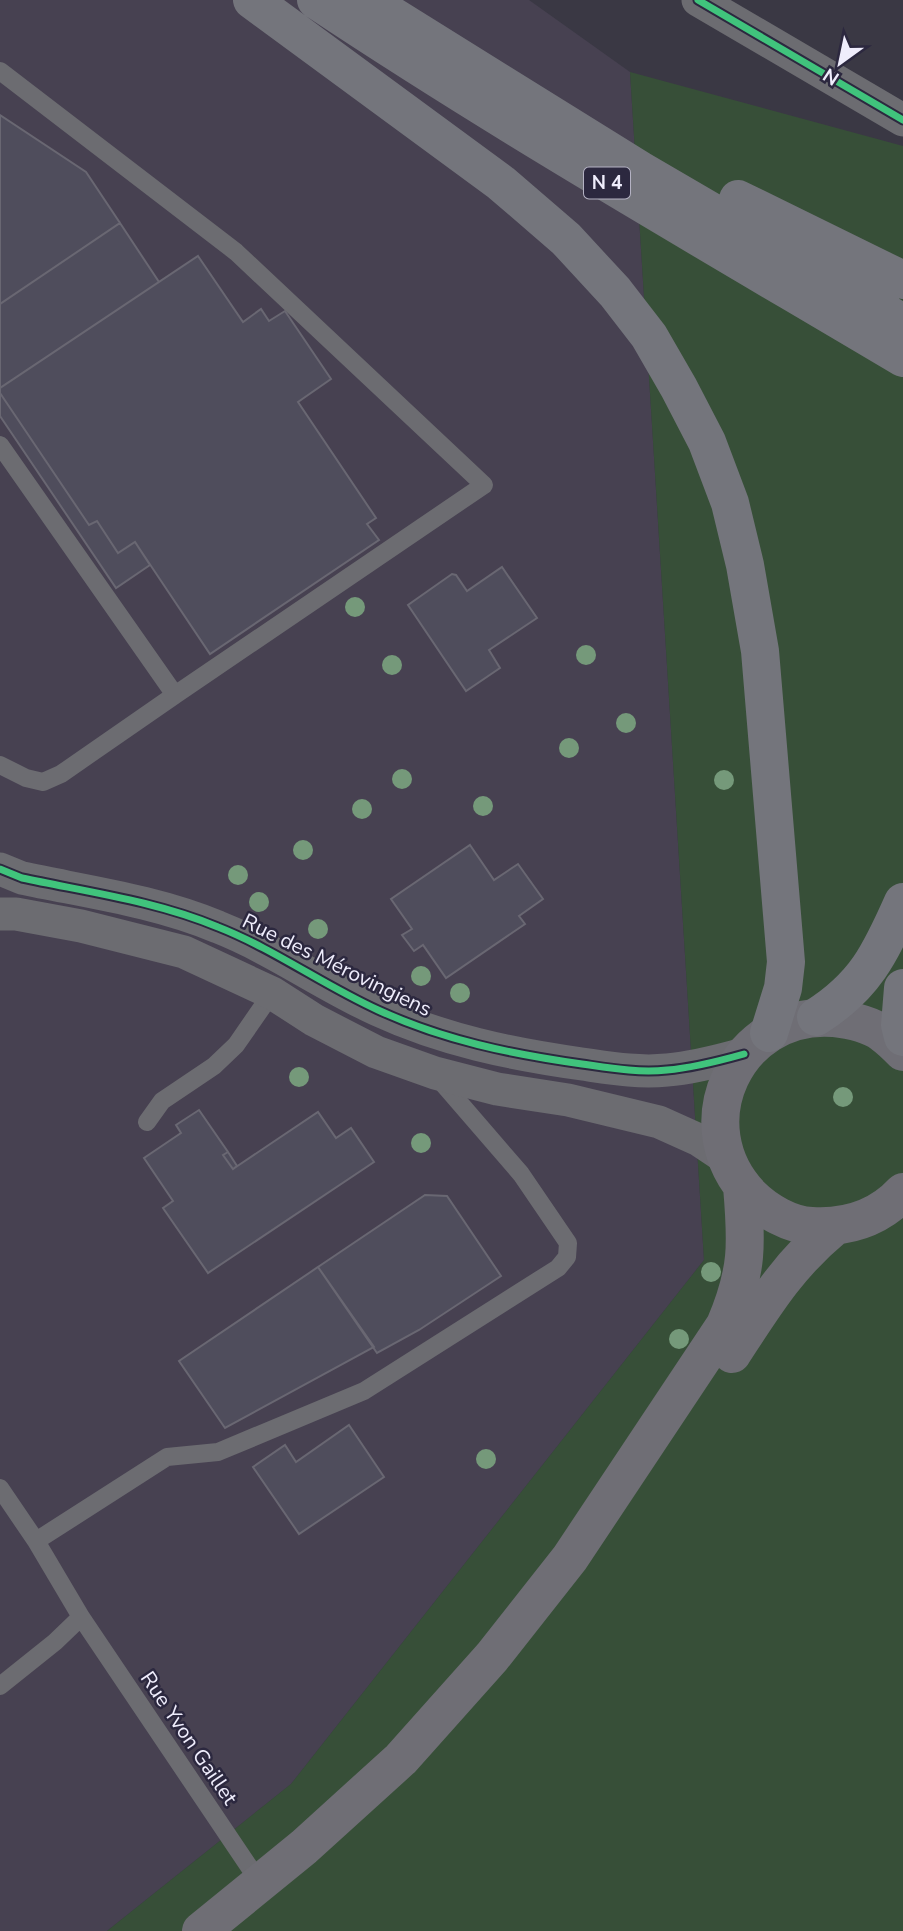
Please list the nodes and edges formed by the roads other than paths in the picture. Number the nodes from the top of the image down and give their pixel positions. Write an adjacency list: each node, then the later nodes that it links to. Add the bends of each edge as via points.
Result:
1 (252, 0): 21 (highway, via 501,183 566,239 649,336 702,431 730,503 760,651 786,962 783,988)
2 (316, 0): 10 (highway, N 4, via 623,193)
3 (368, 0): 7 (highway, N 4)
4 (698, 0): 6 (street)
5 (0, 71): 12 (lane, via 236,252 484,485)
6 (903, 120)
7 (640, 170): 8 (highway, via 699,180); 9 (highway, N 4)
8 (903, 279)
9 (903, 323)
10 (903, 358)
11 (0, 444): 12 (lane)
12 (175, 695): 13 (lane, via 43,782)
13 (0, 765)
14 (0, 869): 21 (street, Rue des Mérovingiens, via 22,878 177,912 216,926 376,1009 464,1043 633,1071 699,1066)
15 (903, 902): 19 (highway, via 866,975 841,1001)
16 (0, 914): 18 (street, via 81,926 171,949)
17 (903, 988): 20 (highway)
18 (272, 993): 23 (street, via 376,1052); 24 (lane, via 236,1045 162,1101)
19 (816, 1017): 21 (main road, via 791,1022); 22 (main road, via 850,1020 882,1033)
20 (903, 1037)
21 (757, 1043): 25 (main road, via 729,1077 721,1104 720,1131)
22 (903, 1052)
23 (435, 1073): 25 (street, via 659,1122 699,1140); 29 (lane, via 521,1174 568,1243 567,1257 558,1268 364,1391 218,1452 167,1457)
24 (147, 1122)
25 (734, 1172): 27 (main road, via 760,1205 782,1218 807,1226); 32 (main road, via 746,1231 745,1263 725,1325 569,1558 492,1657 401,1759)
26 (903, 1192): 27 (main road, via 865,1220)
27 (834, 1227): 34 (main road, via 790,1269 590,1570 510,1673 417,1775)
28 (0, 1488): 29 (lane, Rue Yvon Gaillet)
29 (36, 1541): 30 (lane, Rue Yvon Gaillet)
30 (81, 1618): 31 (lane); 32 (lane, Rue Yvon Gaillet)
31 (0, 1686)
32 (260, 1883): 33 (main road)
33 (201, 1931)
34 (241, 1931)

